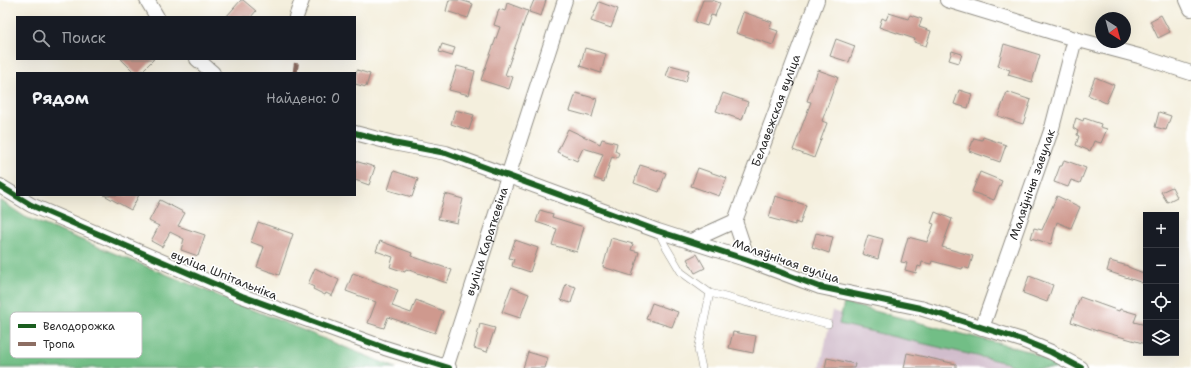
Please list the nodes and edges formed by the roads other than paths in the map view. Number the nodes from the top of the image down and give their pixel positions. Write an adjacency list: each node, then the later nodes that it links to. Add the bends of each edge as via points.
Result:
1 (147, 0): 8 (street)
2 (302, 0): 9 (street)
3 (564, 0): 15 (street, вуліца Караткевіча)
4 (817, 0): 19 (street, Белавежская вуліца)
5 (947, 0): 10 (street)
6 (1187, 0): 7 (street)
7 (1191, 9)
8 (156, 16)
9 (296, 16)
10 (1075, 39): 13 (street); 25 (street, Маляўнічы завулак, via 1052,128)
11 (198, 60): 12 (street)
12 (212, 72)
13 (1191, 73)
14 (356, 133): 15 (street, Маляўнічая вуліца, via 446,153)
15 (509, 176): 20 (street, Маляўнічая вуліца); 26 (street, вуліца Караткевіча)
16 (0, 186): 17 (street, вуліца Шпітальніка)
17 (16, 196)
18 (17, 196): 26 (street, вуліца Шпітальніка, via 32,205 242,296)
19 (735, 221): 21 (street); 22 (street)
20 (658, 231): 21 (street, Маляўнічая вуліца); 23 (lane, via 681,272)
21 (691, 241): 22 (street, Маляўнічая вуліца)
22 (748, 260): 25 (street, Маляўнічая вуліца, via 820,287 920,308)
23 (710, 293): 24 (lane); 27 (lane, via 698,350)
24 (828, 324)
25 (982, 328): 28 (street, Маляўнічая вуліца, via 1022,340)
26 (447, 368)
27 (702, 368)
28 (1081, 368)

